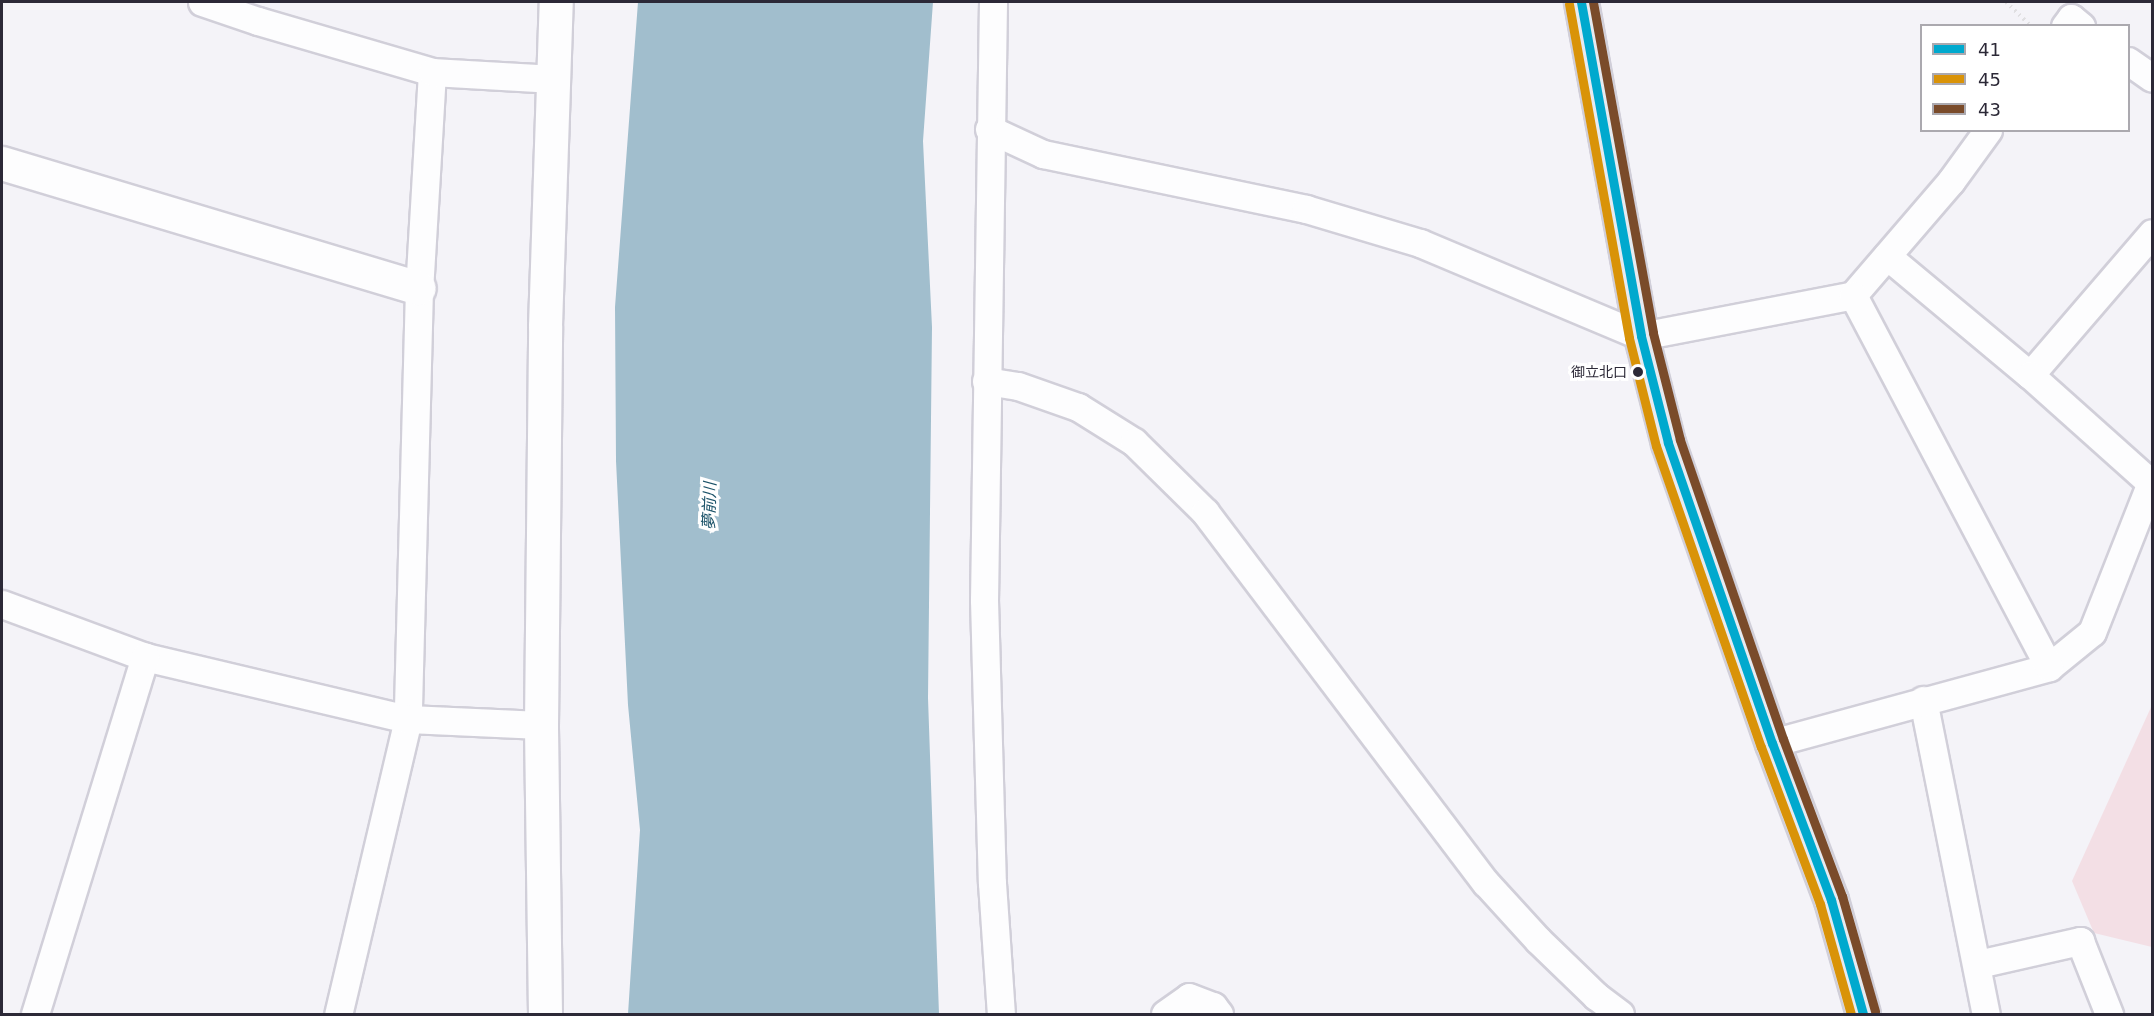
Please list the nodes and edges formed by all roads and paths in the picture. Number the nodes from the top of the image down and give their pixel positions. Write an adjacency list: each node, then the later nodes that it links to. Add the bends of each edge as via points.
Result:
1 (202, 2): 6 (street)
2 (556, 2): 13 (street)
3 (993, 2): 14 (street)
4 (1581, 2): 21 (main road)
5 (2006, 2): 7 (path)
6 (260, 11): 11 (street)
7 (2029, 24)
8 (2066, 24): 9 (street, via 2071,18)
9 (2078, 24)
10 (2130, 62): 12 (street)
11 (432, 72): 13 (street); 19 (street)
12 (2152, 78)
13 (554, 79): 30 (street, via 545,326)
14 (989, 129): 21 (street, via 1043,154 1306,209 1420,243); 23 (street)
15 (1987, 132): 18 (street, via 1951,182)
16 (2, 163): 19 (street)
17 (2152, 233): 22 (street)
18 (1887, 256): 20 (street); 22 (street)
19 (419, 288): 29 (street)
20 (1853, 295): 21 (street); 27 (street)
21 (1641, 336): 31 (main road, via 1681,482)
22 (2030, 375): 24 (street)
23 (986, 381): 36 (street, via 984,600 992,883); 39 (street, via 1018,386 1078,407 1134,442 1205,512 1486,883 1538,940)
24 (2152, 481): 27 (street, via 2092,632)
25 (2, 604): 26 (street)
26 (146, 657): 29 (street); 33 (street)
27 (2049, 667): 28 (street)
28 (1923, 700): 31 (street); 32 (street)
29 (408, 719): 30 (street); 34 (street)
30 (540, 725): 35 (street)
31 (1772, 743): 40 (main road, via 1831,900)
32 (1978, 963): 41 (street); 42 (street, via 2080,941)
33 (35, 1014)
34 (338, 1014)
35 (545, 1014)
36 (1001, 1014)
37 (1165, 1014): 38 (street, via 1189,997 1213,1006)
38 (1219, 1014)
39 (1620, 1014)
40 (1863, 1014)
41 (1986, 1014)
42 (2109, 1014)

